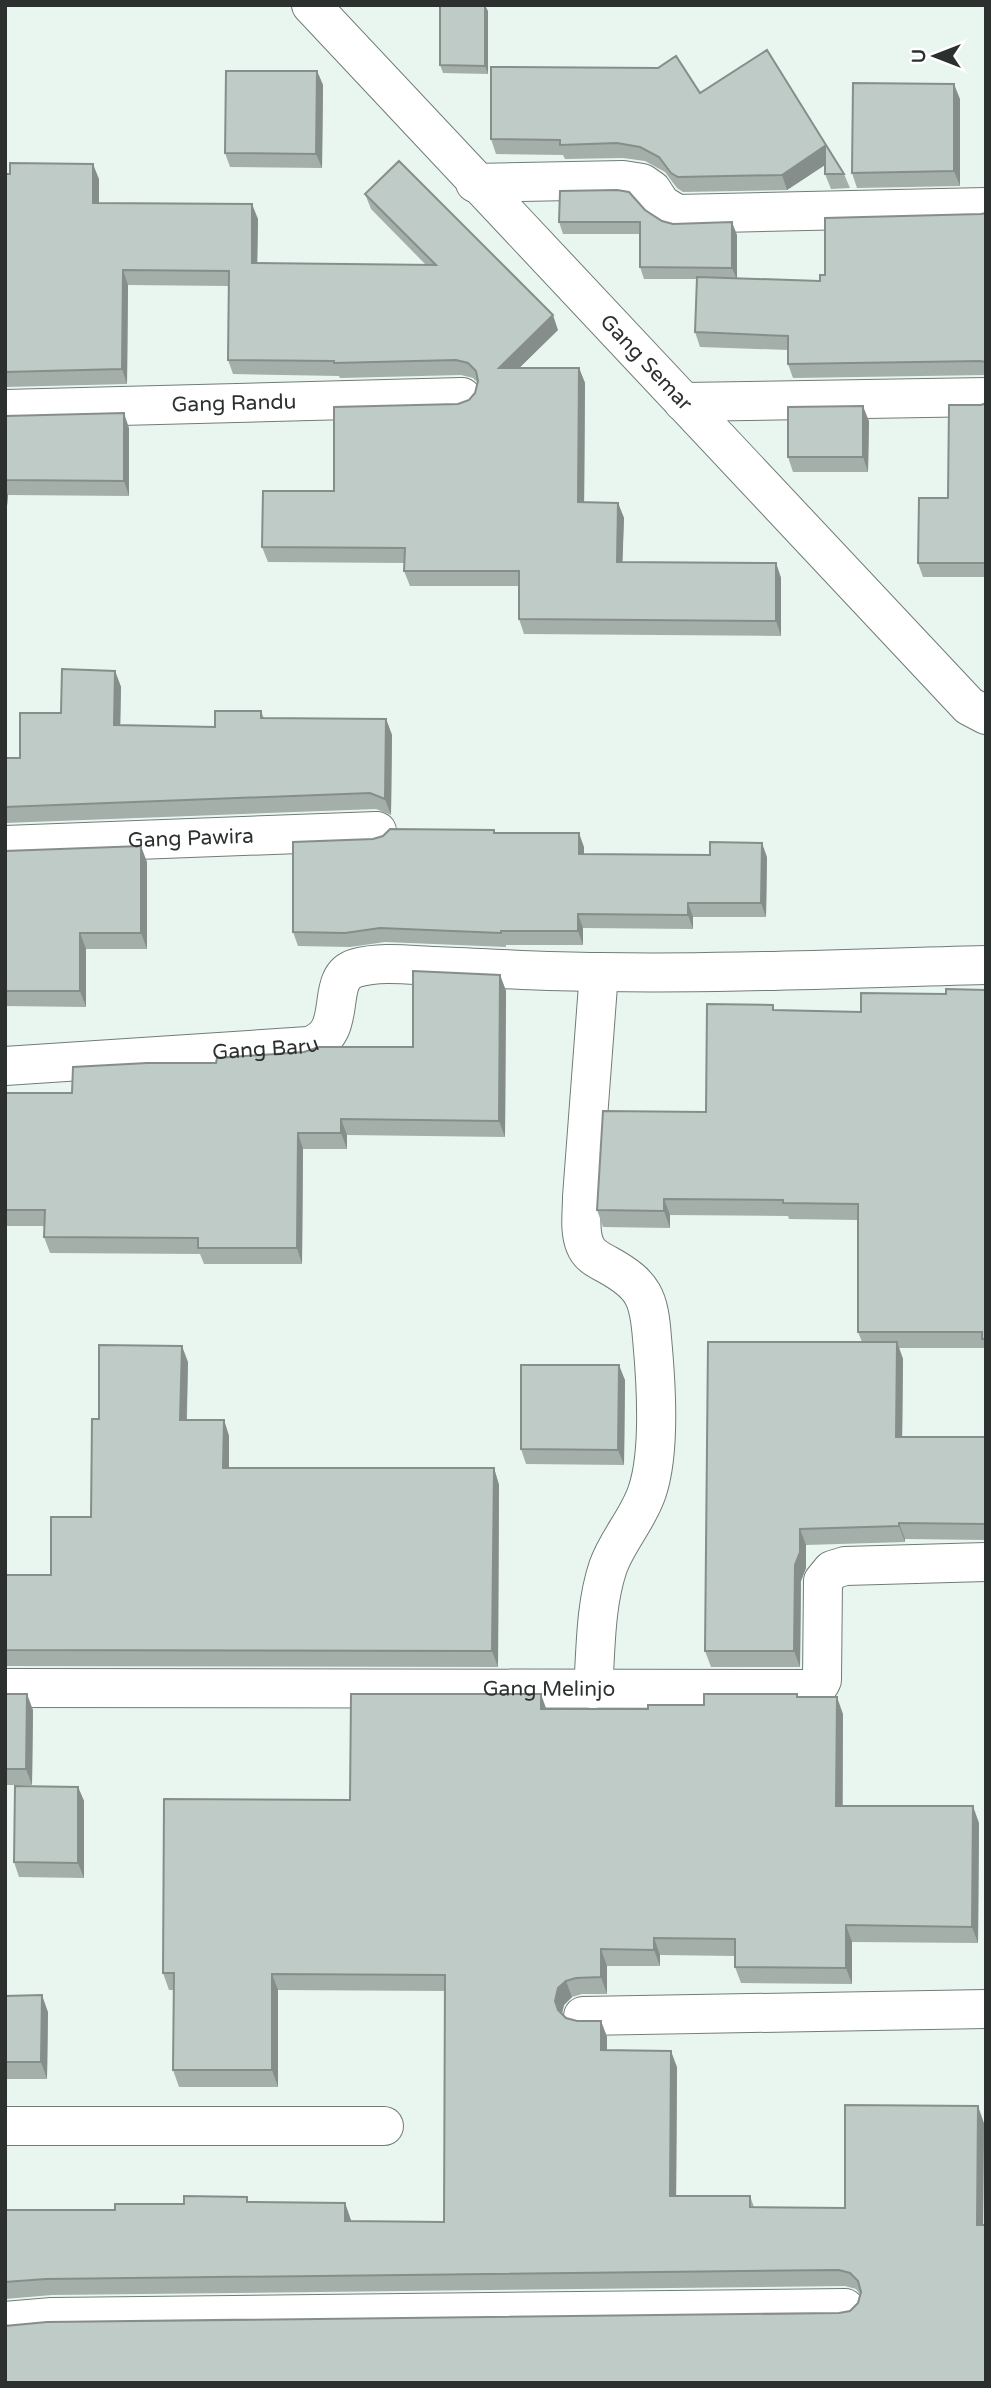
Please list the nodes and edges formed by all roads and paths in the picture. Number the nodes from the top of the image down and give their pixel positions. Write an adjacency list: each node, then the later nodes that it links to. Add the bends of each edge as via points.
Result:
1 (310, 5): 2 (street, Gang Semar)
2 (475, 183): 3 (street, via 623,180 642,183 677,214); 6 (street, Gang Semar)
3 (986, 208)
4 (462, 397): 7 (street, Gang Randu)
5 (986, 397): 6 (street)
6 (683, 402): 8 (street, Gang Semar, via 969,705)
7 (5, 409)
8 (986, 715)
9 (377, 831): 10 (street, Gang Pawira)
10 (5, 845)
11 (986, 965): 12 (street)
12 (599, 972): 13 (street, Gang Baru, via 363,966 346,973 331,1029 321,1042 308,1046); 16 (street, via 582,1231 590,1253 629,1278 643,1294 652,1336 656,1412 648,1491 609,1565 600,1600)
13 (5, 1066)
14 (986, 1562): 16 (street, Gang Melinjo, via 832,1570 823,1581 822,1680 816,1688)
15 (5, 1688): 16 (street, Gang Melinjo)
16 (593, 1689)
17 (986, 2009): 18 (street)
18 (583, 2016)
19 (5, 2126): 20 (street)
20 (384, 2126)
21 (845, 2308): 22 (street)
22 (5, 2321)

